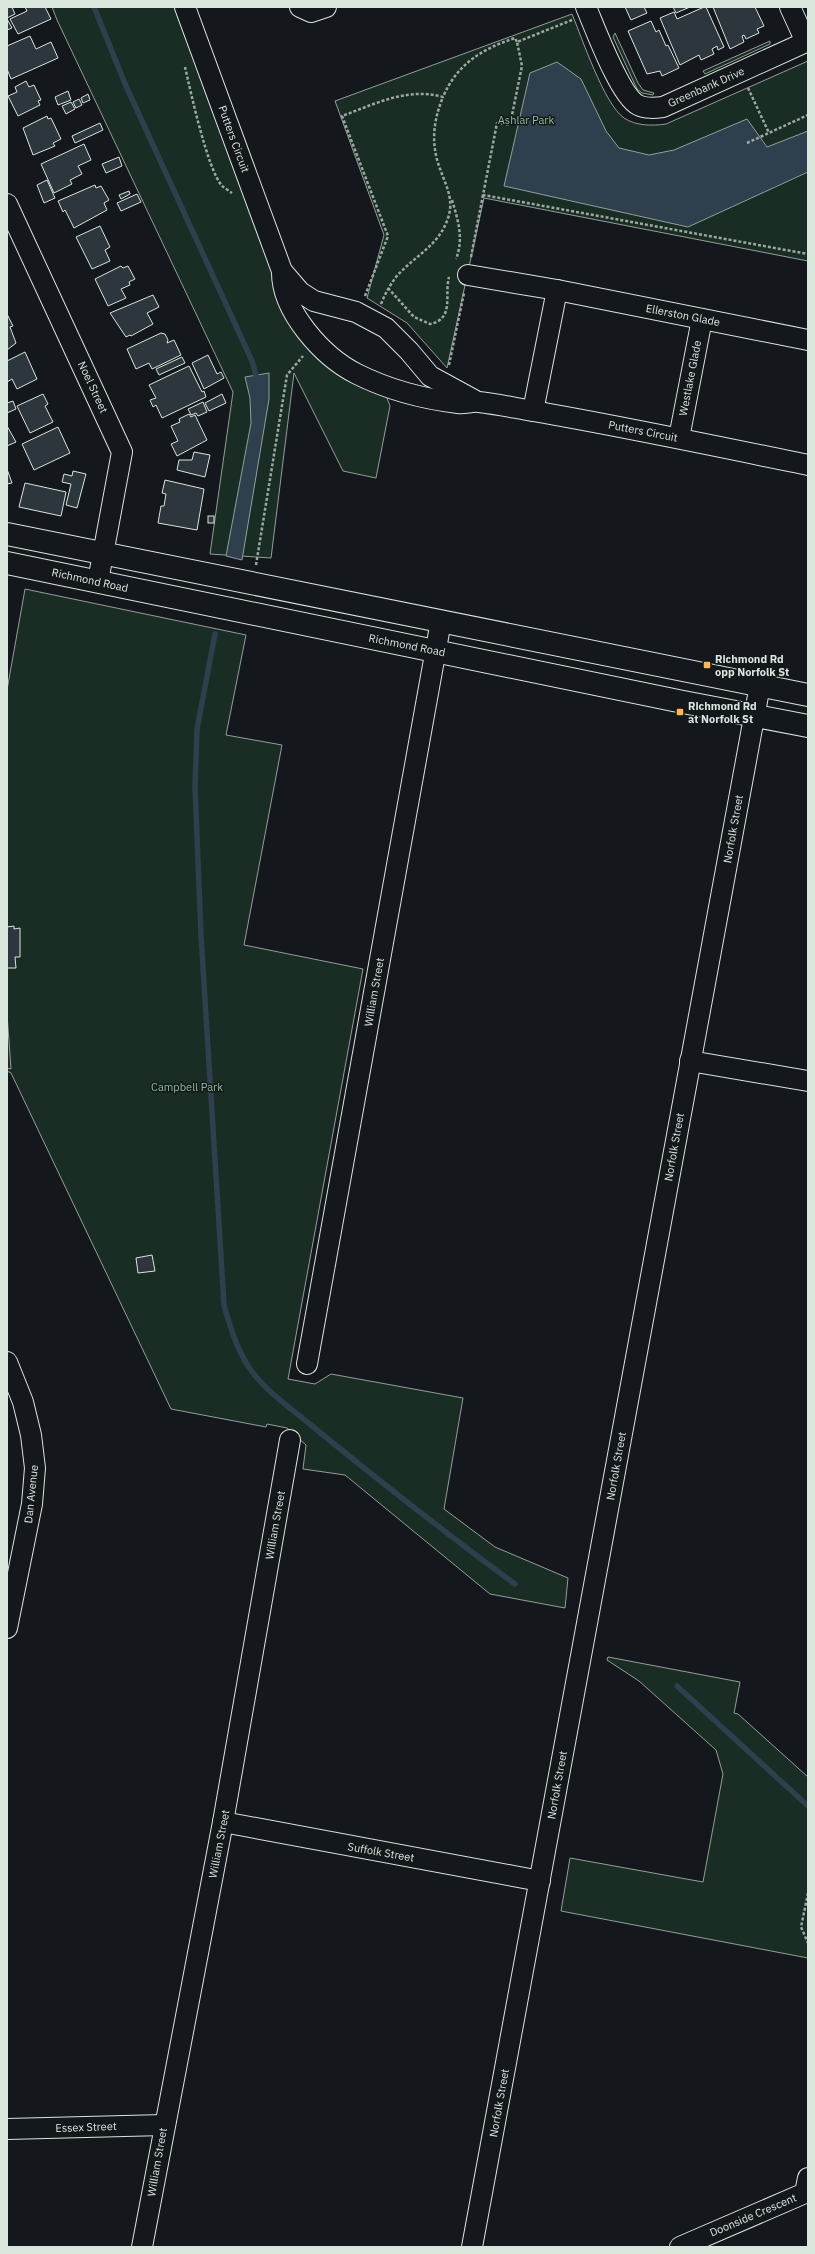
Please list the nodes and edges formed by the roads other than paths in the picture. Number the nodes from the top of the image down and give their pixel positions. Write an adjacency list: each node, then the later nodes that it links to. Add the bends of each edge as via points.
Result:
1 (185, 7): 8 (street, Putters Circuit)
2 (300, 7): 3 (street, via 311,12)
3 (326, 7)
4 (790, 7): 6 (street)
5 (579, 14): 6 (street, Greenbank Drive, via 626,93 638,105 646,107 663,107)
6 (807, 42)
7 (7, 204): 18 (street, Noel Street, via 122,452)
8 (282, 271): 13 (street, Putters Circuit, via 300,292 314,301 356,312 386,328 430,376); 13 (street, Putters Circuit, via 282,285 297,318 318,344 344,366 394,389 459,403)
9 (457, 271): 10 (street, Ellerston Glade)
10 (557, 290): 11 (street, Ellerston Glade); 14 (street)
11 (702, 319): 12 (street, Ellerston Glade); 15 (street, Westlake Glade)
12 (808, 340)
13 (477, 402): 14 (street, Putters Circuit)
14 (533, 411): 15 (street, Putters Circuit)
15 (679, 438): 16 (street, Putters Circuit)
16 (808, 464)
17 (7, 534): 18 (main road)
18 (104, 553): 20 (street, Noel Street); 21 (main road, via 334,601)
19 (7, 563): 20 (main road, Richmond Road)
20 (98, 581): 22 (main road, Richmond Road)
21 (441, 620): 22 (street, William Street); 23 (main road)
22 (435, 650): 25 (main road, Richmond Road); 30 (street, William Street)
23 (760, 685): 24 (main road); 25 (street, Norfolk Street)
24 (808, 695)
25 (754, 715): 26 (main road, Richmond Road); 27 (street, Norfolk Street)
26 (808, 726)
27 (690, 1061): 28 (street); 34 (street, Norfolk Street)
28 (808, 1081)
29 (7, 1362): 32 (street, Dan Avenue, via 23,1402 35,1468 32,1504)
30 (307, 1364)
31 (290, 1440): 33 (street, William Street)
32 (7, 1628)
33 (223, 1822): 34 (street, Suffolk Street); 35 (street, William Street)
34 (540, 1881): 39 (street, Norfolk Street)
35 (164, 2125): 36 (street, Essex Street); 38 (street, William Street)
36 (7, 2129)
37 (807, 2186): 40 (street, Doonside Crescent)
38 (142, 2247)
39 (472, 2247)
40 (680, 2247)

